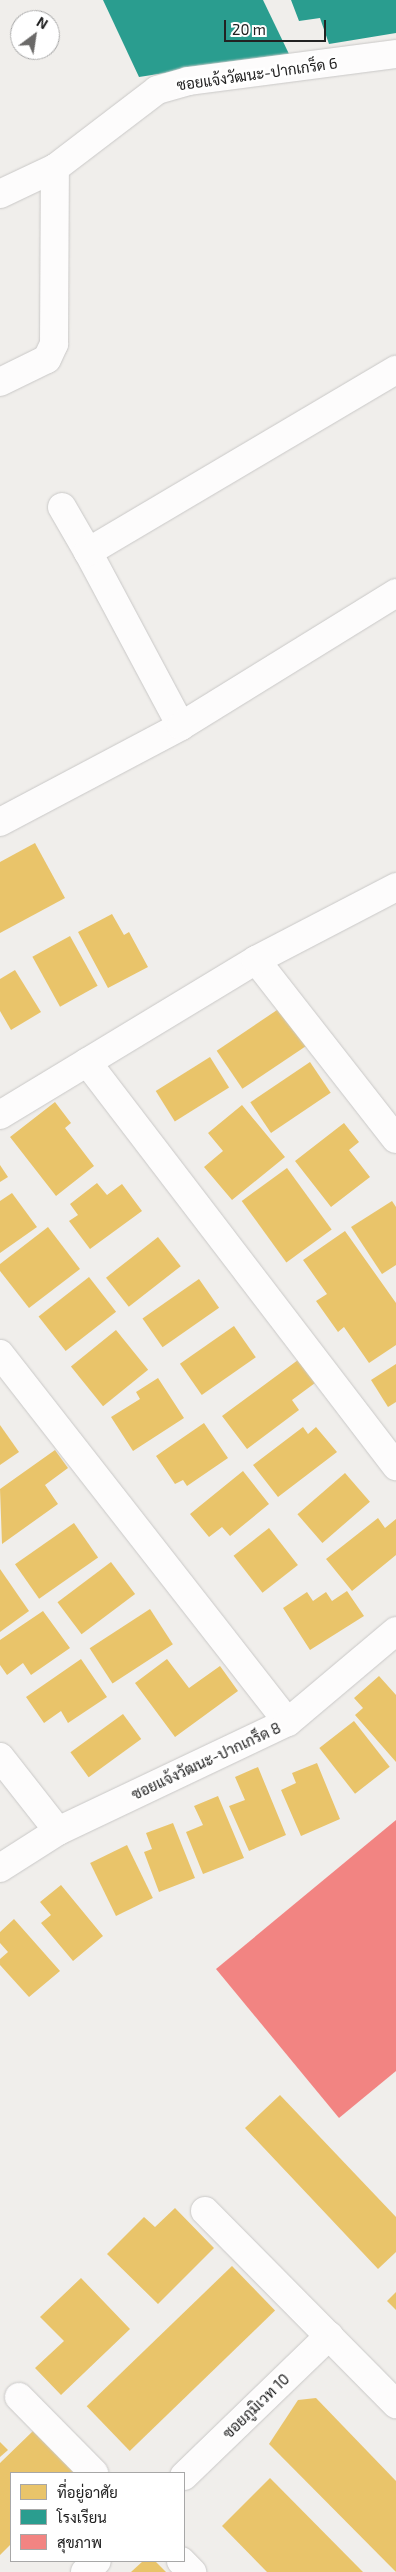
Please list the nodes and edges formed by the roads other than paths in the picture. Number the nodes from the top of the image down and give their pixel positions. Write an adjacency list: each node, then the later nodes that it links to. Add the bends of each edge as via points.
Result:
1 (396, 54): 2 (street, ซอยแจ้งวัฒนะ-ปากเกร็ด 6, via 188,81 157,90)
2 (55, 168): 3 (street, ซอยแจ้งวัฒนะ-ปากเกร็ด 6); 5 (street, via 54,344 47,359)
3 (0, 194)
4 (396, 370): 7 (street)
5 (0, 382)
6 (62, 507): 7 (street)
7 (88, 552): 9 (street)
8 (396, 593): 9 (street)
9 (181, 726): 10 (street)
10 (0, 822)
11 (396, 887): 12 (street)
12 (256, 960): 13 (street); 15 (street)
13 (87, 1062): 14 (street); 17 (street)
14 (0, 1115)
15 (396, 1139)
16 (0, 1354): 19 (street)
17 (396, 1466)
18 (396, 1631): 19 (street, ซอยแจ้งวัฒนะ-ปากเกร็ด 8)
19 (288, 1722): 21 (street, ซอยแจ้งวัฒนะ-ปากเกร็ด 8)
20 (0, 1757): 21 (street)
21 (58, 1831): 22 (street, ซอยแจ้งวัฒนะ-ปากเกร็ด 8)
22 (0, 1868)
23 (205, 2211): 24 (street)
24 (329, 2336): 26 (street); 28 (street, ซอยภูมิเวท 10)
25 (19, 2397): 27 (street)
26 (396, 2404)
27 (93, 2472)
28 (185, 2475)
29 (96, 2562): 31 (street)
30 (182, 2562): 32 (street)
31 (85, 2572)
32 (192, 2572)

